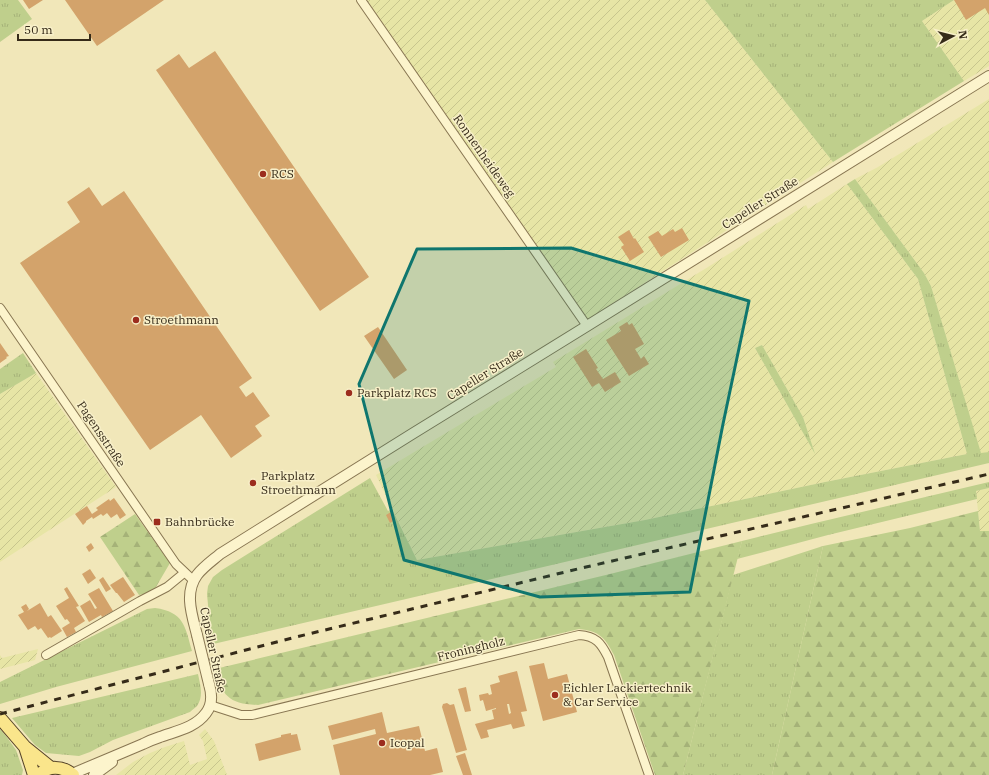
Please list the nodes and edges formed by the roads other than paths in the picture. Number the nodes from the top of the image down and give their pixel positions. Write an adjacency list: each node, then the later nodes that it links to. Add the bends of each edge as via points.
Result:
1 (361, 0): 4 (street, Ronnenheideweg)
2 (989, 76): 4 (street, Capeller Straße)
3 (0, 308): 5 (street, Pagensstraße)
4 (587, 326): 6 (street, Capeller Straße, via 238,543 209,563)
5 (184, 573): 6 (street, Pagensstraße); 7 (street, via 167,588)
6 (194, 581): 8 (street, Capeller Straße, bridge, via 190,608 209,684)
7 (46, 655)
8 (210, 705): 11 (street, Capeller Straße, via 198,721 181,731); 17 (street, Froningholz, via 240,715 252,715 579,634 596,639 603,647)
9 (0, 718): 10 (main road)
10 (25, 747): 12 (main road); 14 (main road)
11 (125, 752): 13 (street, Capeller Straße); 16 (street, Capeller Straße)
12 (51, 768): 13 (main road, via 67,770); 15 (main road)
13 (72, 774)
14 (34, 775)
15 (39, 775)
16 (94, 775)
17 (649, 775)

